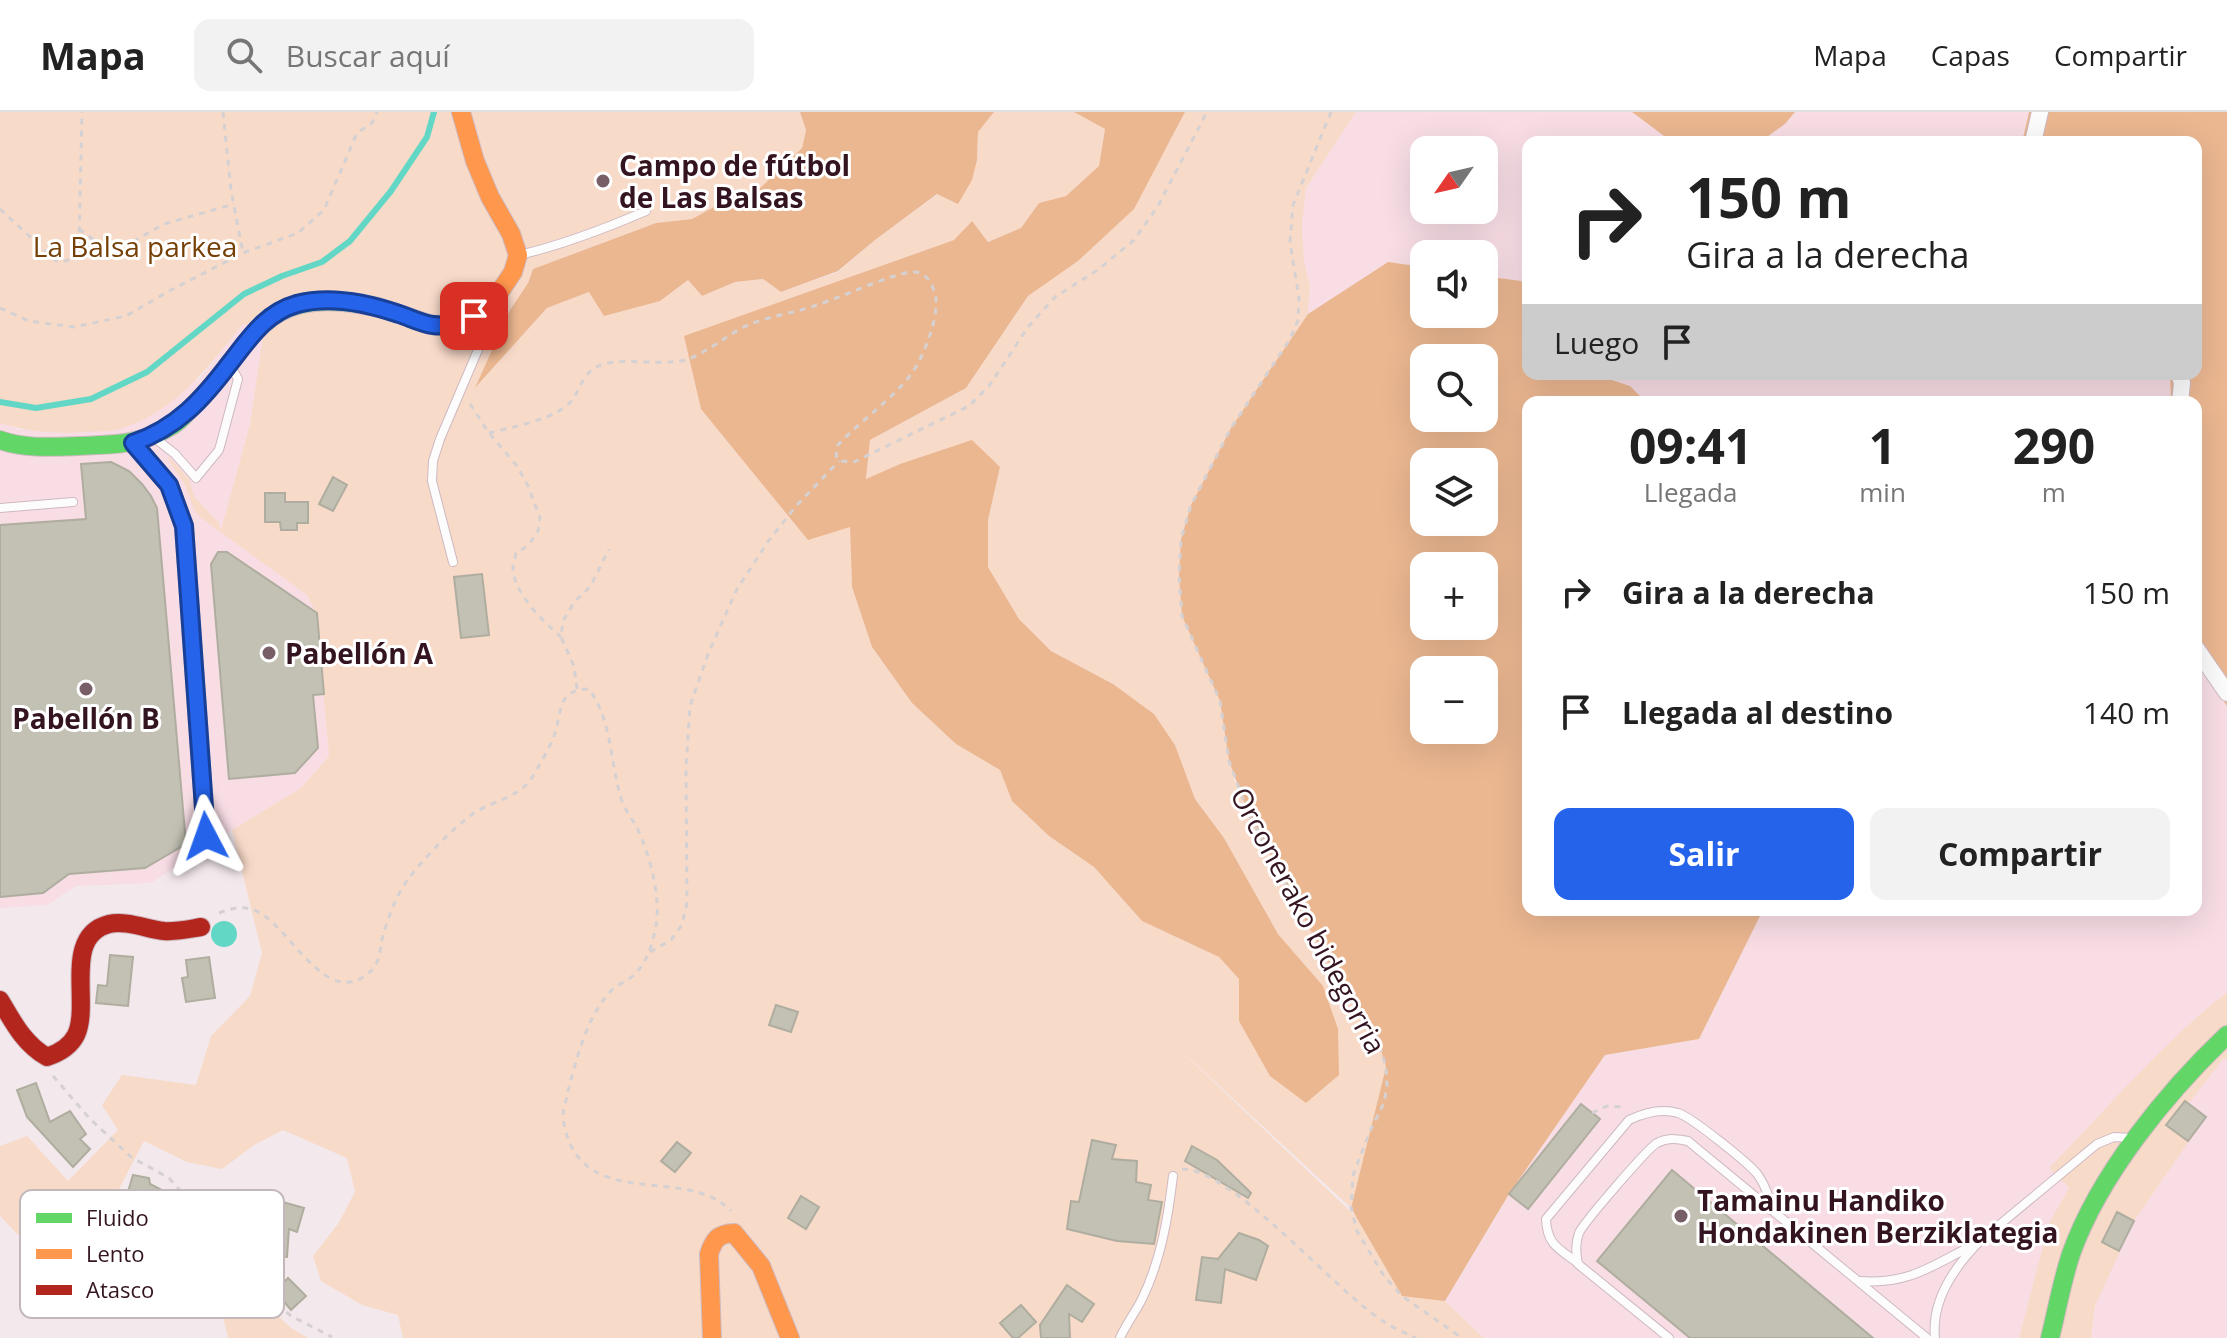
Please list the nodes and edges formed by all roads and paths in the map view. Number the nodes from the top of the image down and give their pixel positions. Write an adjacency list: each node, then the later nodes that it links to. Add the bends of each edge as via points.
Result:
1 (82, 112): 12 (path)
2 (223, 112): 9 (path)
3 (377, 112): 13 (path, via 357,133 324,210 298,233)
4 (461, 112): 14 (street, via 475,161)
5 (1207, 112): 23 (path, via 1158,206 1134,240 1055,297 969,406 854,462)
6 (1331, 112): 54 (path, Orconerako bidegorria, via 1293,205 1290,242 1298,320 1191,505 1181,539 1182,616 1220,701 1229,761 1248,813 1329,965 1377,1037 1386,1067 1384,1103 1353,1175 1351,1208 1357,1231 1402,1296)
7 (2040, 112): 8 (street)
8 (2034, 136)
9 (234, 204): 12 (path, via 108,247); 13 (path)
10 (0, 209): 12 (path, via 56,261 67,261 79,245)
11 (646, 211): 14 (lane, via 554,247)
12 (79, 229)
13 (243, 253): 15 (path, via 126,316 74,327 29,321)
14 (518, 255): 16 (street)
15 (0, 308)
16 (489, 308): 17 (street, via 459,324 432,325 336,300 297,304 256,329); 18 (lane, via 489,324)
17 (229, 365): 20 (street, via 176,423); 20 (lane, via 238,379 219,450 196,478)
18 (461, 391): 19 (path); 27 (lane, via 433,461 432,481)
19 (489, 433): 23 (path, via 543,419 571,402 592,369 608,363 688,359 751,323 917,272 932,285 936,309 923,353 899,388 838,445); 28 (path, via 517,466 540,518 529,545 516,553 515,579 540,618)
20 (152, 436): 22 (street)
21 (3, 442): 22 (street, via 48,447)
22 (133, 443): 32 (street, via 169,485 184,526)
23 (839, 461): 34 (path, via 767,543 737,589 708,654 690,706 687,903 682,925 671,940)
24 (73, 502): 25 (lane)
25 (0, 508)
26 (609, 549): 28 (path, via 590,587 563,621)
27 (453, 562)
28 (561, 637): 30 (path)
29 (2202, 657): 31 (street)
30 (577, 689): 33 (path, via 560,707 554,735 529,782 451,832 409,878 394,905 378,961 359,980 344,983 327,977 254,910 234,908 208,918); 34 (path, via 589,689 596,699 622,803 654,876 657,921)
31 (2227, 693)
32 (206, 836)
33 (201, 927): 37 (street, via 170,931 111,923 95,929 82,955 78,1031 67,1048)
34 (650, 952): 44 (path, via 593,1016 563,1115 570,1144 586,1166 607,1178 707,1195 731,1209)
35 (0, 1000): 37 (street, via 20,1032)
36 (2227, 1035): 40 (street, via 2192,1068)
37 (47, 1057): 42 (path, via 55,1079 90,1119 131,1157)
38 (1592, 1113): 39 (path, via 1618,1105)
39 (1644, 1113): 43 (lane, via 1678,1113 1693,1120 1757,1173); 46 (lane, via 1629,1120 1546,1219 1551,1243)
40 (2135, 1139): 45 (lane, via 2114,1137 2097,1144); 58 (street, via 2100,1192 2071,1254)
41 (1173, 1176): 52 (lane, via 1160,1252); 53 (path, via 1175,1169 1189,1169 1221,1184 1383,1321)
42 (180, 1190)
43 (1770, 1210): 46 (lane, via 1688,1141 1671,1138 1654,1144 1580,1231); 47 (lane)
44 (734, 1233): 50 (street, via 721,1234 709,1254); 51 (street, via 761,1266)
45 (1981, 1240): 47 (lane, via 1920,1273 1877,1283); 57 (lane, via 1949,1281 1933,1324)
46 (1578, 1264): 55 (lane)
47 (1859, 1281): 56 (lane)
48 (284, 1310): 49 (path)
49 (332, 1337)
50 (712, 1338)
51 (790, 1338)
52 (1120, 1338)
53 (1416, 1338)
54 (1462, 1338)
55 (1669, 1338)
56 (1927, 1338)
57 (1935, 1338)
58 (2050, 1338)

